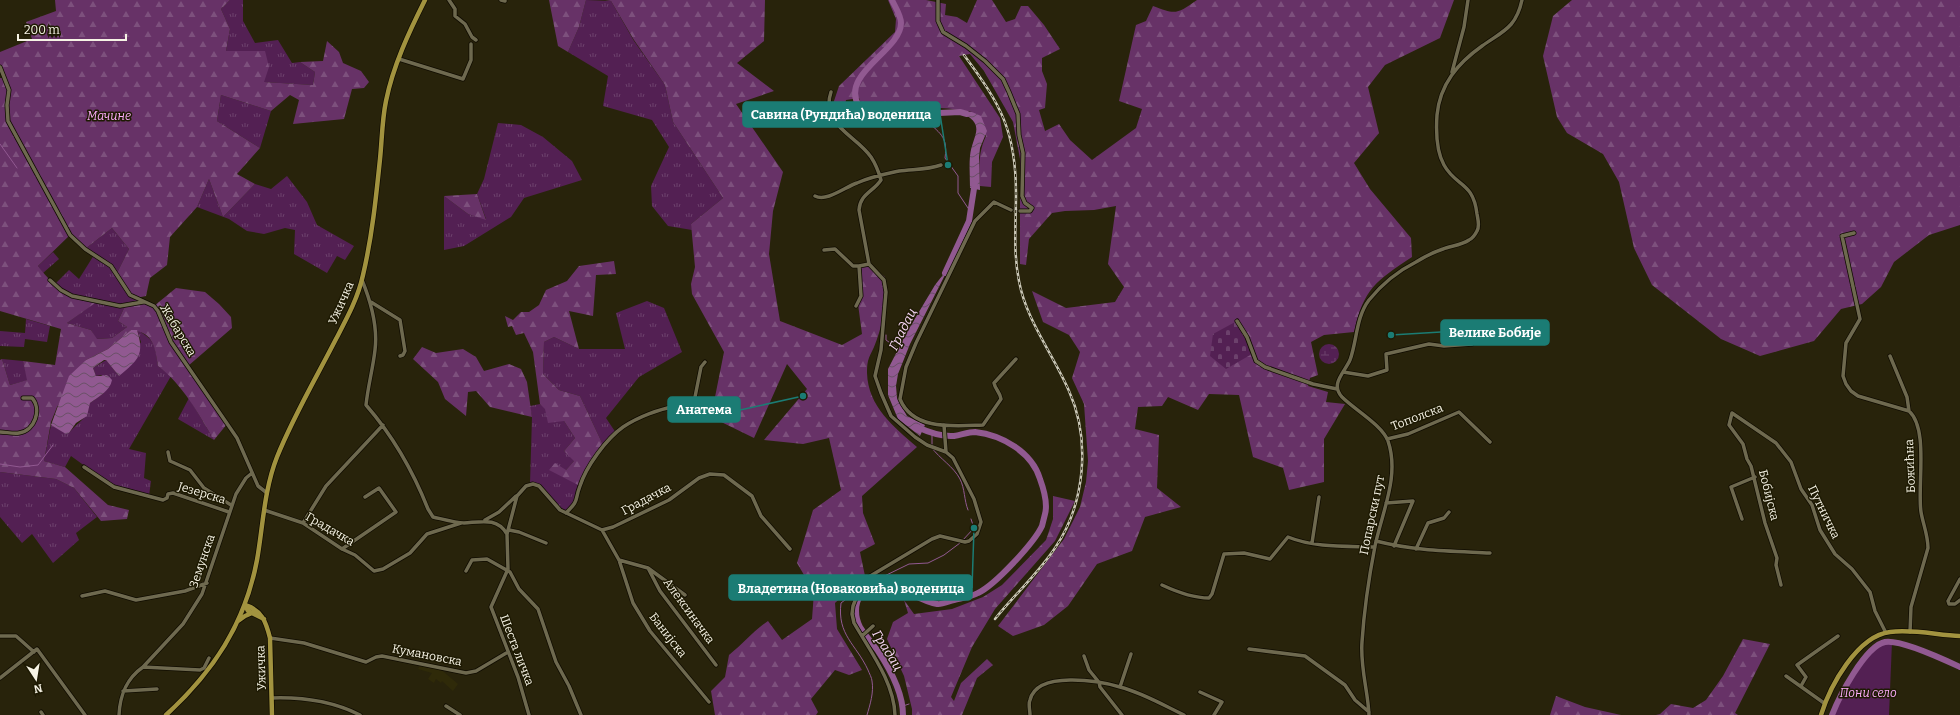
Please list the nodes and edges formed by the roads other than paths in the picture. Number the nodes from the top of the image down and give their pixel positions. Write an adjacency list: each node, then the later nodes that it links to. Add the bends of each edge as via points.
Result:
1 (425, 0): 8 (main road, Ужичка)
2 (449, 0): 6 (street, via 454,6 455,16 466,24)
3 (938, 0): 16 (street, via 938,22 943,32 966,46 1003,79 1018,114 1023,153 1022,196 1025,203 1032,208 1030,211)
4 (1468, 0): 10 (street)
5 (1522, 0): 10 (street, via 1509,27 1479,48)
6 (476, 40)
7 (471, 44): 8 (street, via 471,60 463,79)
8 (398, 59): 22 (main road, Ужичка, via 384,108 377,187)
9 (0, 67): 23 (street, Жабарска, via 9,90 8,121 70,235 85,249 111,266 124,289)
10 (1452, 72): 32 (street, via 1438,109 1437,138 1446,168 1473,196 1478,229 1468,241 1439,250 1415,262 1380,288 1365,307 1351,356)
11 (831, 92): 13 (street, via 827,102 831,115 837,125 871,157)
12 (941, 165): 13 (street, via 932,169 898,171)
13 (880, 176): 14 (street, via 855,183 827,197); 19 (street, via 878,184 863,196 859,210)
14 (814, 196)
15 (1011, 210): 38 (street, via 994,202 975,221 906,367 900,399 903,407 915,417)
16 (1020, 212)
17 (1854, 233): 35 (street, via 1842,236 1860,319 1846,343 1843,376 1851,391 1858,396)
18 (824, 250): 20 (street, via 835,249 853,266)
19 (868, 264): 20 (street); 43 (street, via 884,280 886,292 881,350 875,376 891,416 928,445)
20 (859, 266): 25 (street, via 861,296)
21 (50, 280): 23 (street, via 72,296 120,306)
22 (362, 280): 24 (street); 47 (main road, Ужичка, via 349,314 284,442 274,465)
23 (143, 302): 45 (street, Жабарска, via 154,306 158,311 171,342 237,438)
24 (371, 302): 28 (street, via 400,320 404,351); 37 (street, via 376,332 366,405)
25 (856, 306)
26 (1237, 321): 33 (street, via 1247,337 1256,361 1265,367 1312,384)
27 (1472, 344): 32 (street, via 1429,344 1386,354 1387,370 1368,376)
28 (400, 356)
29 (1890, 356): 35 (street, Божићна, via 1907,397)
30 (1016, 358): 38 (street, via 994,382 1001,399 983,425)
31 (705, 362): 56 (street, via 701,367 694,402 688,406 678,406 638,418 621,428 603,445 580,486 577,502)
32 (1343, 372): 33 (street)
33 (1337, 389): 40 (street, via 1342,397)
34 (23, 398): 39 (street, via 32,398 36,403 38,408 33,422 22,432)
35 (1909, 410): 88 (street, Божићна, via 1914,415 1919,429 1921,512 1928,538 1928,548 1911,607)
36 (1732, 413): 46 (street, Бобијска, via 1729,425 1743,444); 89 (street, Путничка, via 1776,442 1791,462 1801,489 1812,505 1820,530 1835,554 1852,569 1870,592)
37 (383, 426): 59 (street, via 326,486); 60 (street, via 402,454 433,517)
38 (944, 426): 43 (street)
39 (0, 432)
40 (1387, 439): 41 (street, Тополска, via 1408,434 1459,412); 51 (street, Попарски пут, via 1392,466)
41 (1490, 442)
42 (168, 452): 52 (street, via 170,462 190,470 204,488)
43 (946, 452): 92 (street, via 958,466 974,499 981,522 977,534 965,542 940,536 932,539 867,578 858,593 852,614)
44 (84, 467): 54 (street, Језерска, via 114,487 163,500 168,494 173,493)
45 (252, 473): 47 (street, Жабарска, via 258,486); 52 (street, Земунска, via 246,478)
46 (1754, 477): 57 (street, via 1731,488); 79 (street, Бобијска)
47 (267, 493): 53 (main road, Ужичка)
48 (517, 496): 56 (street, via 526,486 539,486 560,510); 58 (street); 62 (street)
49 (365, 497): 68 (street, via 379,488 396,512)
50 (1319, 497): 65 (street)
51 (1386, 503): 63 (street, Попарски пут); 66 (street, via 1413,501)
52 (231, 505): 54 (street, Земунска)
53 (264, 510): 59 (street, Градачка); 83 (main road, Ужичка, via 255,569)
54 (228, 512): 77 (street, Земунска)
55 (1449, 512): 70 (street, via 1444,518 1428,523)
56 (566, 513): 61 (street)
57 (1742, 519)
58 (485, 520): 60 (street); 62 (street, via 499,524)
59 (303, 523): 68 (street, Градачка)
60 (463, 523): 68 (street, Градачка, via 427,534 410,553 374,571 355,555)
61 (602, 530): 69 (street, Градачка, via 669,500 699,478 710,474 724,475 752,496 761,516); 72 (street, Банијска)
62 (508, 532): 64 (street, via 519,532); 74 (street)
63 (1376, 541): 66 (street); 67 (street, Попарски пут)
64 (546, 543)
65 (1312, 543): 67 (street); 78 (street, via 1288,537 1270,559 1244,554 1224,554 1209,598 1182,594)
66 (1394, 546): 70 (street)
67 (1375, 547): 115 (street, Попарски пут, via 1362,649)
68 (342, 549)
69 (790, 549)
70 (1416, 549): 71 (street)
71 (1490, 552)
72 (619, 560): 73 (street); 112 (street, Банијска, via 633,603 650,631)
73 (648, 568): 80 (street); 101 (street, Алексиначка, via 660,591)
74 (507, 570): 75 (street, via 492,560 481,558 472,560); 97 (street, Шеста личка, via 491,607); 123 (street, via 512,574 518,589 540,612 556,662)
75 (466, 571)
76 (1960, 580): 82 (street, via 1948,601 1949,604 1955,604)
77 (207, 583): 81 (street, via 185,591 136,600 105,591); 102 (street, Земунска, via 183,624)
78 (1162, 585)
79 (1782, 585)
80 (685, 595)
81 (82, 596)
82 (1960, 600)
83 (245, 605): 84 (main road); 85 (main road, via 258,610); 86 (main road, Ужичка)
84 (252, 613): 85 (main road); 86 (main road, via 244,616)
85 (265, 620): 94 (main road, Ужичка)
86 (235, 626): 118 (main road, Ужичка, via 224,649 208,672)
87 (873, 626): 92 (street)
88 (1910, 632): 89 (main road); 90 (main road)
89 (1884, 633): 113 (main road, via 1869,641 1858,652 1836,679)
90 (1960, 634)
91 (0, 636): 96 (street, via 16,636)
92 (862, 636): 124 (street, via 890,688)
93 (1838, 636): 106 (street, via 1797,665 1806,677)
94 (270, 638): 97 (street, Кумановска, via 304,643 366,662 382,656 466,673 476,671); 111 (main road, Ужичка)
95 (1249, 649): 115 (street, via 1305,656 1345,685)
96 (34, 652): 104 (street); 116 (street, via 38,649)
97 (508, 652): 122 (street, Шеста личка)
98 (1131, 654): 107 (street)
99 (1084, 656): 105 (street, via 1091,674)
100 (209, 658): 102 (street, via 200,670)
101 (716, 665)
102 (143, 667): 109 (street, Земунска, via 136,672)
103 (1786, 676): 106 (street)
104 (0, 678)
105 (1099, 682): 107 (street); 125 (street, via 1064,680 1045,685 1031,696); 126 (street, via 1100,687)
106 (1801, 686): 113 (street)
107 (1120, 687): 127 (street, via 1160,702)
108 (157, 689): 109 (street)
109 (123, 691): 117 (street, Земунска)
110 (1200, 692): 128 (street, via 1222,702)
111 (272, 698): 119 (main road, Ужичка); 120 (street, via 316,700 338,705)
112 (709, 702)
113 (1824, 703): 129 (main road)
114 (446, 706): 121 (street)
115 (1369, 714)
116 (85, 715)
117 (119, 715)
118 (166, 715)
119 (272, 715)
120 (360, 715)
121 (459, 715)
122 (529, 715)
123 (581, 715)
124 (895, 715)
125 (1030, 715)
126 (1122, 715)
127 (1184, 715)
128 (1214, 715)
129 (1821, 715)

